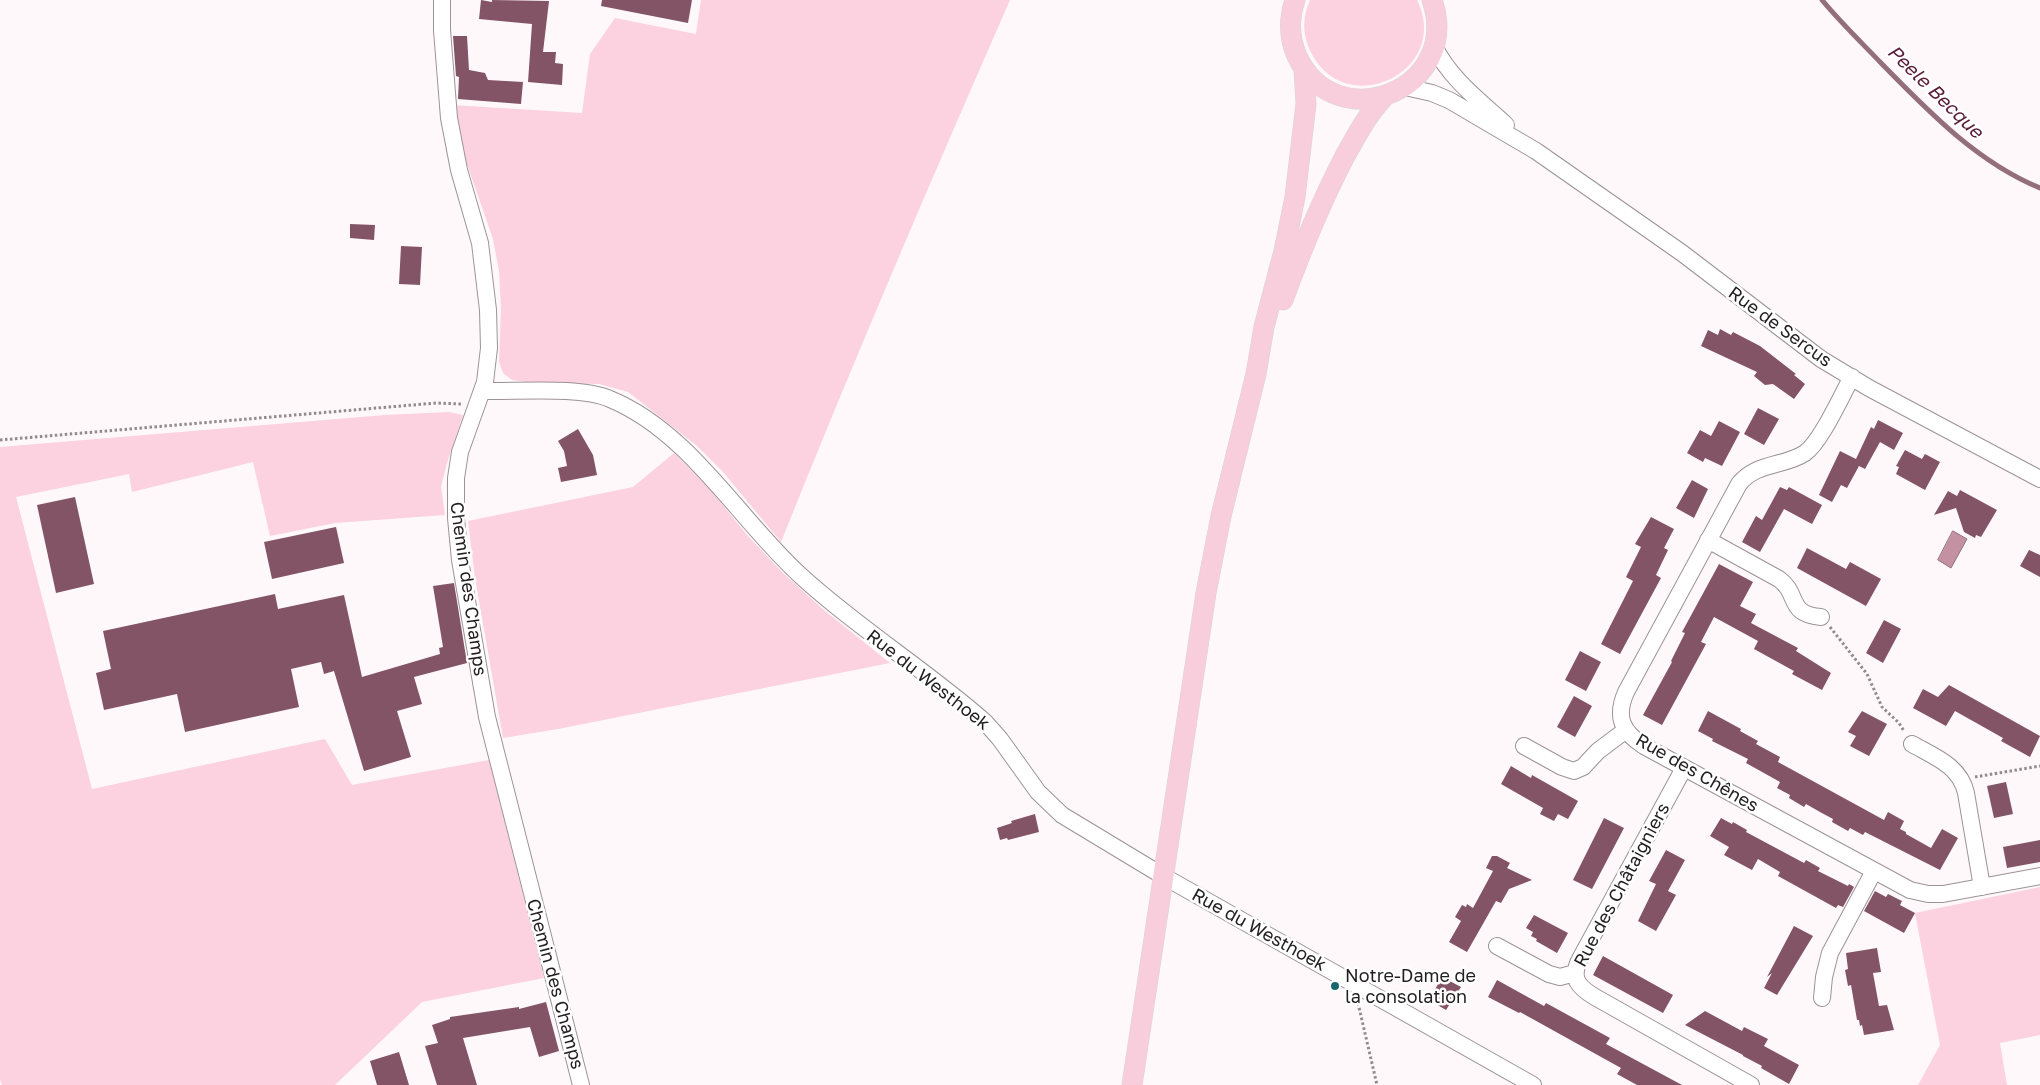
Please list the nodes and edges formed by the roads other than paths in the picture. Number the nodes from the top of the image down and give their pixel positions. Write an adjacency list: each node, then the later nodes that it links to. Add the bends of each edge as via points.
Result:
1 (442, 0): 11 (street, Chemin des Champs, via 450,126 480,243 487,300 489,348)
2 (1432, 0): 4 (main road, via 1437,22)
3 (1293, 2): 5 (main road, via 1292,38)
4 (1434, 46): 6 (main road, via 1422,71); 8 (street, Rue de Sercus, via 1455,78)
5 (1304, 69): 7 (main road, via 1317,83 1340,95 1365,99); 9 (main road, via 1306,104 1298,176)
6 (1405, 86): 7 (main road); 8 (street, Rue de Sercus, via 1449,100)
7 (1384, 97): 9 (main road, via 1361,126 1325,196 1290,279)
8 (1536, 151): 10 (street, Rue de Sercus, via 1682,253 1798,343)
9 (1256, 374): 20 (main road, via 1229,478 1207,583)
10 (1852, 377): 12 (street, Rue de Sercus); 13 (street, Rue des Chênes, via 1810,449 1800,456 1748,474 1739,484)
11 (482, 391): 20 (street, Rue du Westhoek, via 590,393 611,399 647,420 695,461 765,540 813,587 985,722 1030,783 1054,809); 26 (street, Chemin des Champs, via 460,452 454,491 465,593 487,718)
12 (2040, 479)
13 (1708, 540): 14 (street, via 1779,578 1787,586 1799,610); 15 (street, Rue des Chênes, via 1623,699 1621,718)
14 (1821, 617)
15 (1626, 730): 17 (street, via 1574,771); 18 (street, Rue des Chênes, via 1644,746)
16 (1912, 744): 22 (street, via 1954,769 1962,780)
17 (1524, 746)
18 (1684, 768): 19 (street, Rue des Chênes); 24 (street, Rue des Châtaigniers, via 1580,959)
19 (1874, 870): 22 (street, Rue des Chênes, via 1918,893 1944,894); 25 (street, via 1830,953)
20 (1163, 876): 27 (main road); 28 (street, Rue du Westhoek)
21 (2040, 876): 22 (street, Rue des Chênes)
22 (1982, 887)
23 (1497, 946): 24 (street, via 1549,974)
24 (1575, 974): 29 (street, Rue des Châtaigniers, via 1589,994)
25 (1822, 998)
26 (581, 1085)
27 (1132, 1085)
28 (1534, 1085)
29 (1751, 1085)

